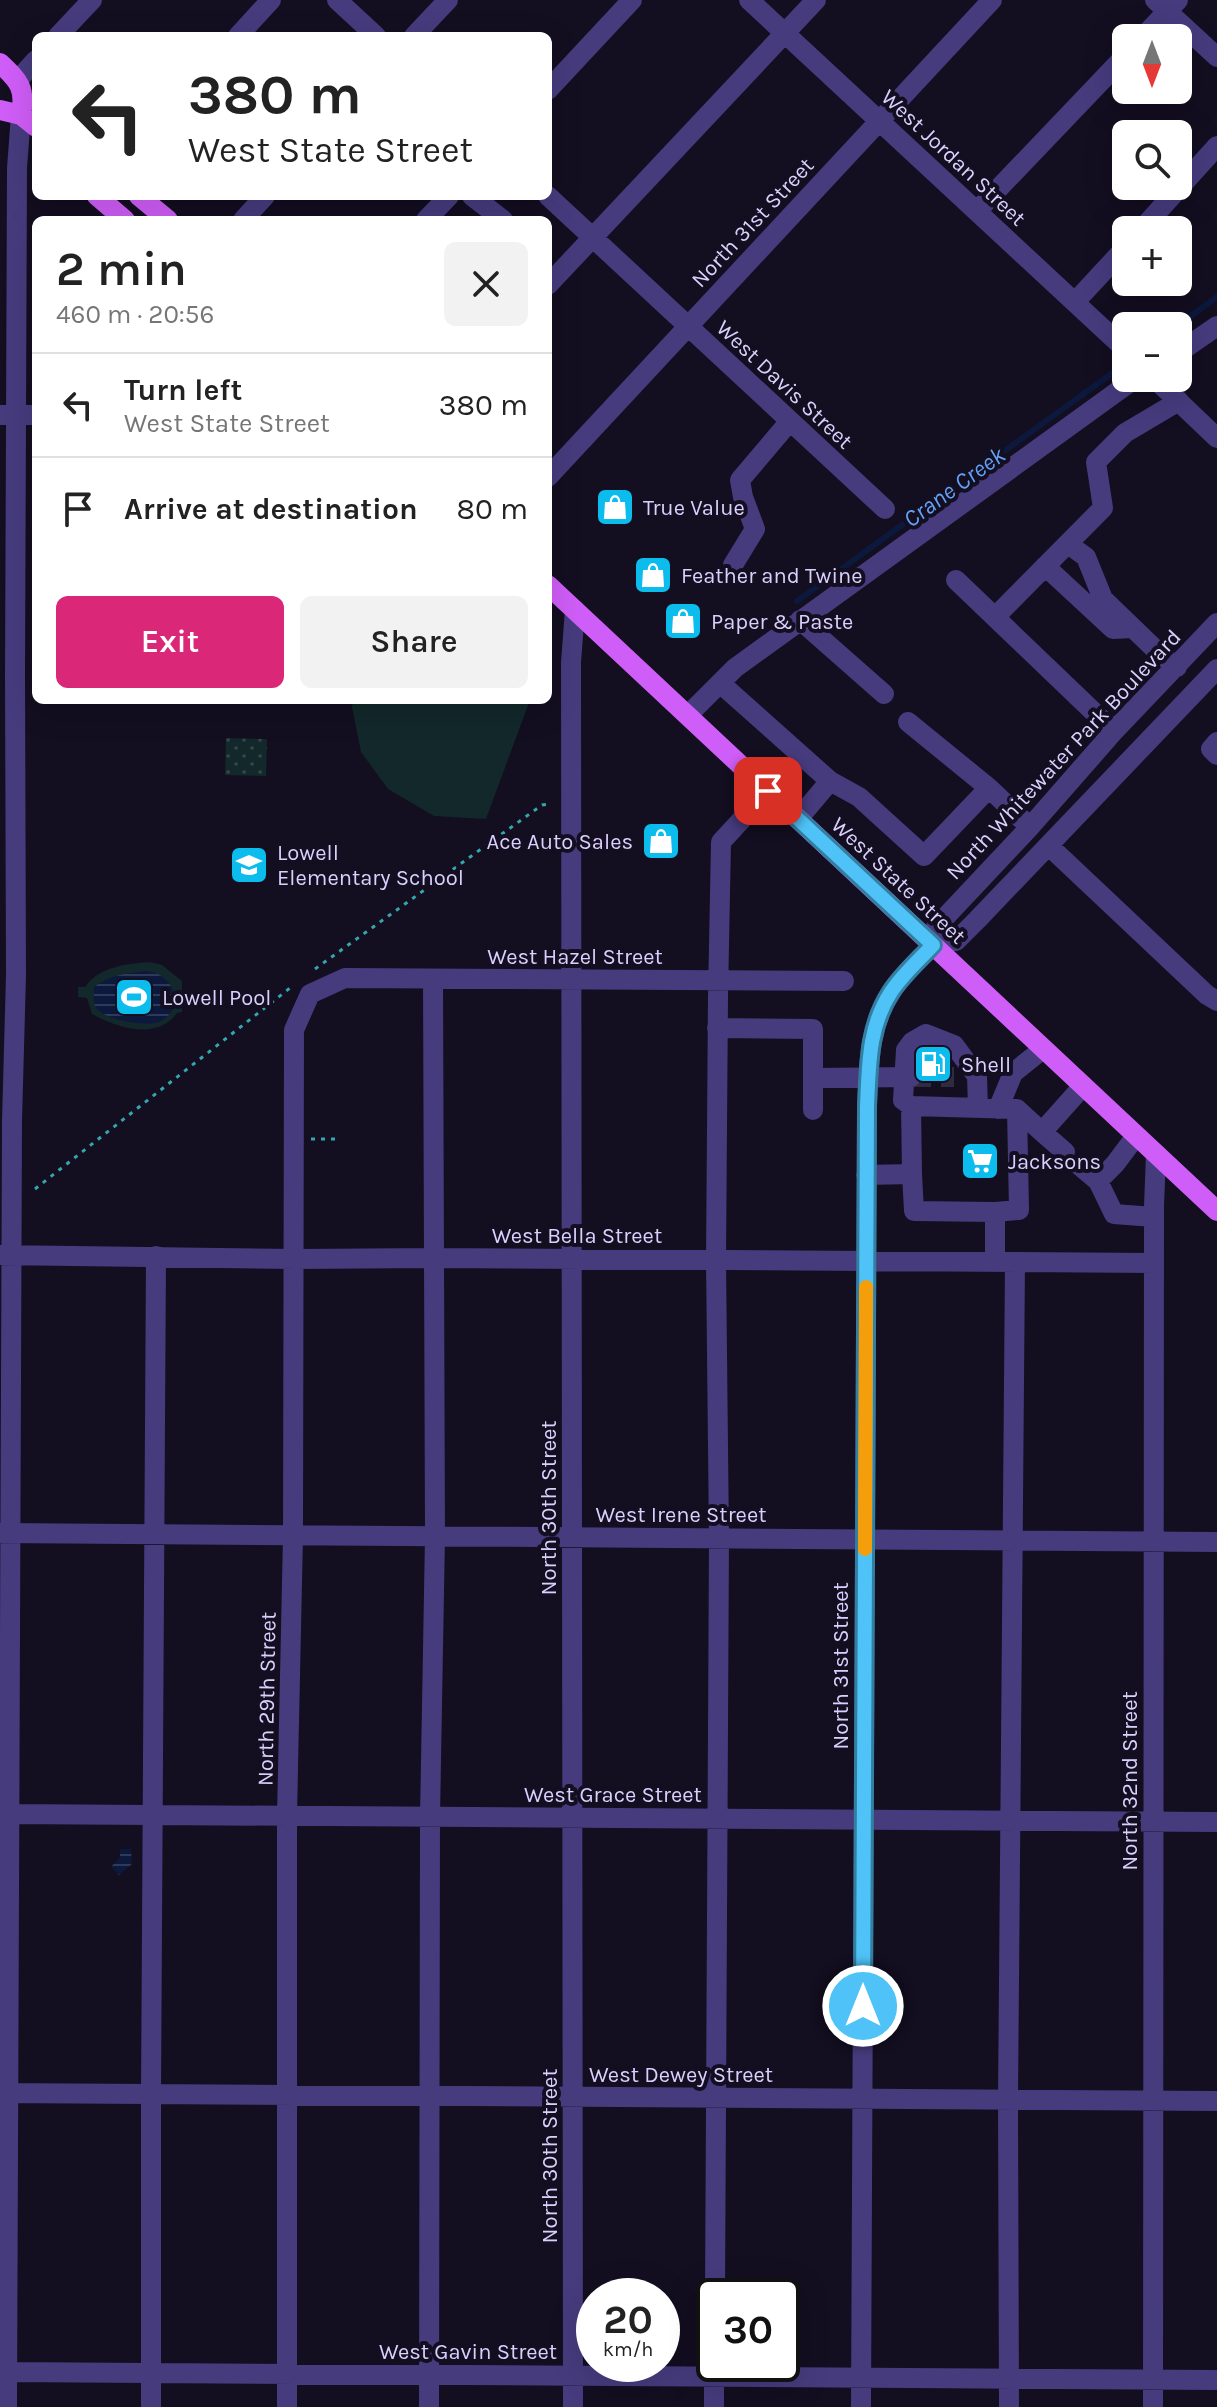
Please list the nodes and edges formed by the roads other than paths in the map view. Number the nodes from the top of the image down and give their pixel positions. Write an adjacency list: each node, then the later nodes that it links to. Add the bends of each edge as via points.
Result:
1 (92, 0): 11 (street)
2 (271, 0): 12 (street)
3 (337, 0): 13 (street)
4 (448, 0): 14 (street)
5 (632, 0): 21 (street)
6 (749, 0): 15 (street, West Jordan Street)
7 (816, 0): 15 (street)
8 (992, 0): 24 (street, North 31st Street)
9 (1167, 4): 10 (street); 16 (street)
10 (1152, 24)
11 (62, 32)
12 (242, 32)
13 (372, 32)
14 (418, 32)
15 (785, 33): 24 (street, West Jordan Street); 39 (street)
16 (1217, 57)
17 (0, 63): 20 (main road)
18 (32, 64): 20 (street)
19 (1112, 70): 32 (street)
20 (18, 80): 23 (main road)
21 (552, 86)
22 (0, 110): 23 (main road)
23 (29, 121): 47 (street, via 17,168)
24 (879, 121): 32 (street, West Jordan Street); 43 (street, North 31st Street)
25 (1217, 146): 38 (street)
26 (102, 200): 33 (main road)
27 (144, 200): 34 (main road)
28 (261, 200): 35 (street)
29 (446, 200): 36 (street)
30 (477, 200): 37 (street)
31 (552, 200): 39 (street, West Davis Street)
32 (977, 211): 42 (street, West Jordan Street)
33 (120, 216)
34 (163, 216)
35 (247, 216)
36 (432, 216)
37 (498, 216)
38 (1154, 216)
39 (593, 238): 41 (street); 43 (street, West Davis Street)
40 (1112, 262): 42 (street)
41 (552, 281)
42 (1075, 302): 45 (street, West Jordan Street)
43 (688, 326): 52 (street, West Davis Street); 54 (street, North 31st Street)
44 (1217, 326): 46 (street)
45 (1112, 337)
46 (1192, 343)
47 (8, 366): 51 (street)
48 (1117, 392): 64 (street)
49 (1169, 392): 50 (street)
50 (1179, 401): 53 (street); 56 (street, via 1125,433 1096,462 1103,508)
51 (17, 415): 61 (street)
52 (790, 421): 55 (street, West Davis Street); 57 (street, via 740,480 755,529)
53 (1217, 438)
54 (552, 473)
55 (885, 509)
56 (1068, 544): 58 (street); 66 (street, via 1086,557 1103,599)
57 (733, 565)
58 (1045, 566): 63 (street); 66 (street, via 1113,629)
59 (956, 580): 63 (street)
60 (552, 589): 62 (main road, West State Street)
61 (8, 599): 71 (street)
62 (575, 610): 72 (main road, West State Street); 86 (street, North 30th Street)
63 (995, 617): 74 (street)
64 (800, 620): 69 (street); 70 (street)
65 (1217, 623): 67 (street, North Whitewater Park Boulevard)
66 (1133, 628): 67 (street)
67 (1177, 667): 74 (street, North Whitewater Park Boulevard)
68 (1217, 669): 82 (street)
69 (720, 683): 72 (street); 77 (street)
70 (884, 694)
71 (8, 696): 84 (street)
72 (688, 715): 79 (main road, West State Street)
73 (908, 722): 78 (street)
74 (1115, 730): 81 (street, North Whitewater Park Boulevard)
75 (1217, 742): 76 (street, via 1211,749)
76 (1217, 755)
77 (830, 781): 78 (street, via 859,797 924,856); 80 (street)
78 (989, 788): 81 (street)
79 (768, 791): 80 (main road, West State Street); 87 (street, via 721,842)
80 (798, 819): 83 (main road, West State Street)
81 (1030, 827): 83 (street, North Whitewater Park Boulevard, via 936,927)
82 (1049, 846): 83 (street, via 956,941); 90 (street)
83 (933, 945): 92 (main road, West State Street); 97 (street, North 31st Street, via 892,990 878,1015)
84 (8, 975): 111 (street, via 12,1121)
85 (433, 979): 86 (street, West Hazel Street); 89 (street, West Hazel Street, via 345,978); 113 (street)
86 (571, 980): 87 (street, West Hazel Street); 114 (street, North 30th Street)
87 (718, 981): 88 (street, West Hazel Street); 91 (street)
88 (844, 981)
89 (305, 984): 115 (street, North 29th Street, via 294,1030)
90 (1217, 1001)
91 (717, 1028): 96 (street, via 813,1029); 116 (street)
92 (1043, 1049): 98 (main road, West State Street); 100 (street, via 1013,1073)
93 (977, 1076): 94 (street, via 954,1045 926,1034 906,1050); 95 (street); 100 (street)
94 (908, 1077): 97 (street); 99 (street, via 903,1100)
95 (954, 1077)
96 (813, 1078): 97 (street); 101 (street)
97 (868, 1078): 106 (street, North 31st Street)
98 (1083, 1086): 102 (street); 103 (main road, West State Street)
99 (911, 1106): 100 (street); 105 (street)
100 (998, 1109): 102 (street); 109 (street, via 1019,1210)
101 (813, 1110)
102 (1042, 1132): 107 (street)
103 (1136, 1136): 104 (main road, West State Street); 107 (street)
104 (1156, 1154): 108 (main road, West State Street); 110 (street, North 32nd Street)
105 (912, 1174): 106 (street); 109 (street, via 914,1211)
106 (866, 1175): 117 (street, North 31st Street)
107 (1098, 1181): 110 (street, via 1114,1214)
108 (1217, 1210)
109 (995, 1212): 118 (street)
110 (1154, 1217): 119 (street, North 32nd Street)
111 (6, 1255): 112 (street, West Bella Street); 120 (street)
112 (156, 1256): 115 (street, West Bella Street); 121 (street)
113 (434, 1258): 114 (street, West Bella Street); 115 (street, West Bella Street); 123 (street)
114 (572, 1258): 116 (street, West Bella Street); 124 (street, North 30th Street)
115 (295, 1259): 122 (street, North 29th Street)
116 (716, 1260): 117 (street, West Bella Street); 125 (street)
117 (866, 1261): 118 (street, West Bella Street); 126 (street, North 31st Street)
118 (1005, 1262): 119 (street, West Bella Street); 127 (street)
119 (1154, 1263): 128 (street, North 32nd Street)
120 (6, 1534): 121 (street, West Irene Street); 130 (street)
121 (153, 1535): 122 (street, West Irene Street); 131 (street)
122 (293, 1536): 123 (street, West Irene Street); 132 (street, North 29th Street)
123 (435, 1536): 124 (street, West Irene Street); 133 (street)
124 (572, 1537): 125 (street, West Irene Street); 134 (street, North 30th Street)
125 (719, 1539): 126 (street, West Irene Street); 135 (street)
126 (865, 1540): 127 (street, West Irene Street); 136 (street, North 31st Street)
127 (1012, 1541): 128 (street, West Irene Street); 137 (street)
128 (1154, 1542): 129 (street, West Irene Street); 138 (street, North 32nd Street)
129 (1217, 1542)
130 (9, 1814): 131 (street, West Grace Street); 140 (street)
131 (153, 1815): 132 (street, West Grace Street); 141 (street)
132 (287, 1816): 133 (street, West Grace Street); 142 (street, North 29th Street)
133 (430, 1817): 134 (street, West Grace Street); 143 (street)
134 (573, 1818): 135 (street, West Grace Street); 144 (street, North 30th Street)
135 (716, 1819): 136 (street, West Grace Street); 145 (street)
136 (864, 1819): 137 (street, West Grace Street); 146 (street, North 31st Street)
137 (1010, 1820): 138 (street, West Grace Street); 147 (street)
138 (1153, 1821): 139 (street, West Grace Street); 148 (street, North 32nd Street)
139 (1217, 1822)
140 (4, 2093): 141 (street, West Dewey Street); 152 (street)
141 (151, 2094): 142 (street, West Dewey Street); 153 (street)
142 (287, 2095): 143 (street, West Dewey Street); 154 (street, North 29th Street)
143 (429, 2096): 144 (street, West Dewey Street); 155 (street)
144 (573, 2097): 145 (street, West Dewey Street); 157 (street, North 30th Street)
145 (717, 2098): 146 (street, West Dewey Street); 150 (street)
146 (862, 2099): 147 (street, West Dewey Street); 158 (street, North 31st Street)
147 (1008, 2100): 148 (street, West Dewey Street); 159 (street)
148 (1153, 2101): 149 (street, West Dewey Street); 160 (street, North 32nd Street)
149 (1217, 2101)
150 (715, 2278)
151 (696, 2371): 157 (street, West Gavin Street)
152 (7, 2372): 153 (street, West Gavin Street); 163 (street)
153 (151, 2373): 154 (street, West Gavin Street); 164 (street)
154 (287, 2374): 155 (street, West Gavin Street); 165 (street, North 29th Street)
155 (429, 2375): 157 (street, West Gavin Street); 166 (street)
156 (800, 2375): 158 (street, West Gavin Street)
157 (573, 2376): 167 (street, North 30th Street)
158 (861, 2378): 159 (street, West Gavin Street); 169 (street, North 31st Street)
159 (1009, 2379): 160 (street, West Gavin Street); 170 (street)
160 (1153, 2380): 161 (street, West Gavin Street); 171 (street, North 32nd Street)
161 (1217, 2380)
162 (714, 2382): 168 (street)
163 (7, 2407)
164 (151, 2407)
165 (287, 2407)
166 (429, 2407)
167 (573, 2407)
168 (714, 2407)
169 (861, 2407)
170 (1009, 2407)
171 (1153, 2407)

